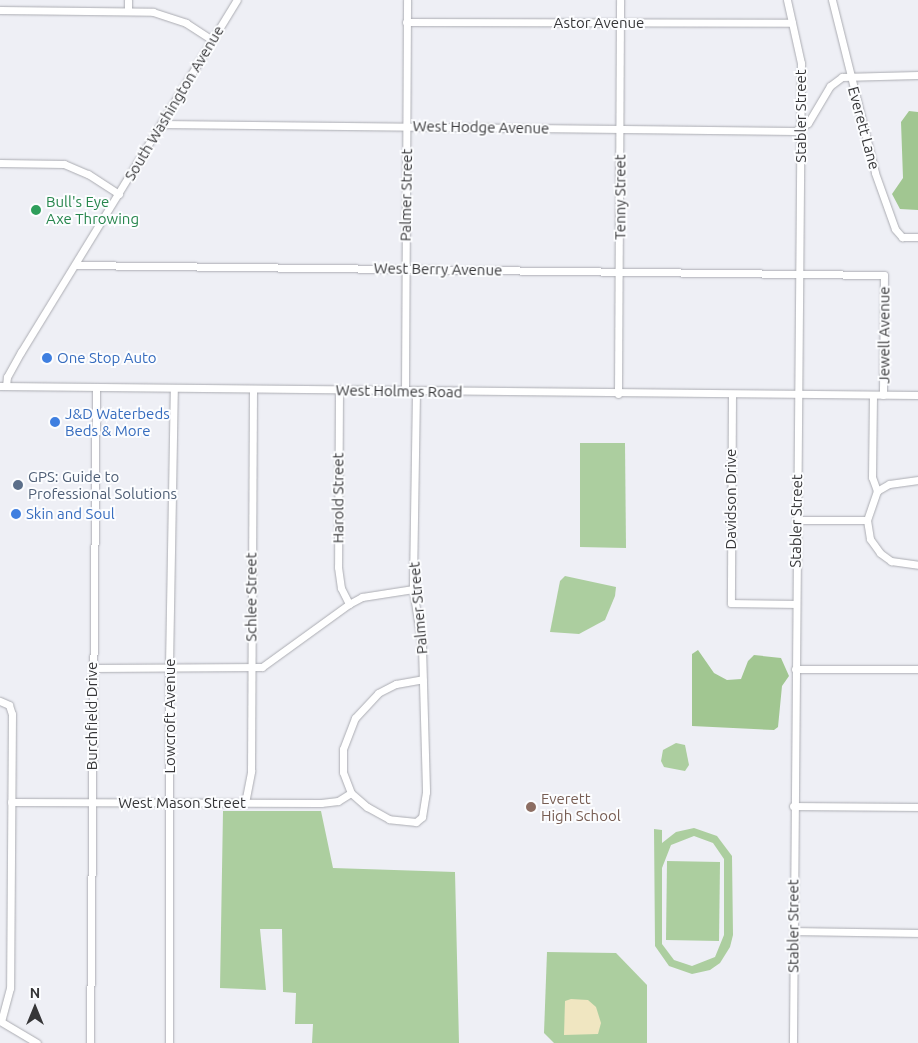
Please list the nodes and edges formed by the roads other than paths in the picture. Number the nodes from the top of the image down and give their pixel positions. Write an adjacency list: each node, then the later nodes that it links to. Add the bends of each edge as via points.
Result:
1 (128, 0): 8 (street)
2 (237, 0): 12 (street, South Washington Avenue)
3 (406, 0): 9 (street, Palmer Street)
4 (620, 0): 10 (street, Tenny Street)
5 (787, 0): 11 (street, Stabler Street)
6 (832, 0): 13 (street, Everett Lane)
7 (0, 10): 8 (street)
8 (128, 10): 12 (street, via 174,18)
9 (406, 22): 10 (street, Astor Avenue); 16 (street, Palmer Street)
10 (620, 23): 11 (street, Astor Avenue); 17 (street, Tenny Street)
11 (792, 23): 18 (street, Stabler Street, via 801,63)
12 (212, 40): 15 (street, South Washington Avenue)
13 (850, 75): 14 (street); 18 (street, via 836,80); 21 (street, Everett Lane, via 875,173 895,229 902,236)
14 (918, 75)
15 (161, 124): 16 (street, West Hodge Avenue); 20 (street, South Washington Avenue)
16 (407, 127): 17 (street, West Hodge Avenue); 23 (street, Palmer Street)
17 (620, 129): 18 (street, West Hodge Avenue); 24 (street, Tenny Street)
18 (801, 129): 25 (street, Stabler Street)
19 (0, 163): 20 (street, via 64,164 88,174)
20 (119, 194): 22 (street, South Washington Avenue)
21 (918, 237)
22 (76, 264): 23 (street, West Berry Avenue); 27 (street, South Washington Avenue)
23 (406, 269): 24 (street, West Berry Avenue); 32 (street, Palmer Street)
24 (620, 271): 25 (street, West Berry Avenue); 34 (street, Tenny Street)
25 (800, 274): 26 (street, West Berry Avenue); 36 (street, Stabler Street)
26 (884, 275): 38 (street, Jewell Avenue)
27 (3, 386): 28 (street, West Holmes Road)
28 (96, 388): 29 (street, West Holmes Road); 50 (street, Burchfield Drive)
29 (174, 389): 30 (street, West Holmes Road); 48 (street, Lowcroft Avenue)
30 (253, 390): 31 (street, West Holmes Road); 49 (street, Schlee Street)
31 (339, 390): 32 (street, West Holmes Road); 46 (street, Harold Street, via 338,567 341,588)
32 (405, 391): 33 (street, West Holmes Road)
33 (416, 391): 34 (street, West Holmes Road); 45 (street, Palmer Street)
34 (618, 394): 35 (street, West Holmes Road)
35 (732, 394): 36 (street, West Holmes Road); 47 (street, Davidson Drive, via 731,603)
36 (799, 394): 37 (street, West Holmes Road); 42 (street, Stabler Street)
37 (873, 395): 38 (street, West Holmes Road); 41 (street, Jewell Avenue, via 872,478)
38 (884, 395): 39 (street, West Holmes Road)
39 (918, 395)
40 (918, 480): 41 (street, via 894,482)
41 (877, 491): 43 (street)
42 (796, 520): 43 (street); 47 (street, Stabler Street)
43 (867, 520): 44 (street, via 870,539 880,553 891,562)
44 (918, 565)
45 (413, 589): 46 (street, via 362,597); 53 (street, Palmer Street, via 422,647)
46 (349, 604): 49 (street, via 268,666)
47 (795, 604): 51 (street, Stabler Street)
48 (169, 666): 49 (street); 50 (street); 58 (street, Lowcroft Avenue)
49 (251, 667): 59 (street, Schlee Street, via 251,771)
50 (92, 668): 57 (street, Burchfield Drive)
51 (796, 669): 52 (street); 60 (street, Stabler Street)
52 (918, 669)
53 (423, 679): 55 (street, via 396,684 378,693 355,718 343,749 343,772); 55 (street, Palmer Street, via 426,792 422,817 416,822 384,816)
54 (0, 701): 56 (street, via 9,705 12,714)
55 (351, 793): 59 (street, West Mason Street, via 338,801 321,803)
56 (11, 802): 57 (street, West Mason Street); 64 (street, via 10,988)
57 (92, 803): 58 (street, West Mason Street); 66 (street, Burchfield Drive)
58 (170, 803): 59 (street, West Mason Street); 67 (street, Lowcroft Avenue)
59 (245, 803)
60 (793, 806): 61 (street); 62 (street, Stabler Street)
61 (918, 807)
62 (794, 931): 63 (street); 68 (street, Stabler Street)
63 (918, 933)
64 (0, 1021): 65 (street)
65 (37, 1043)
66 (90, 1043)
67 (169, 1043)
68 (793, 1043)

